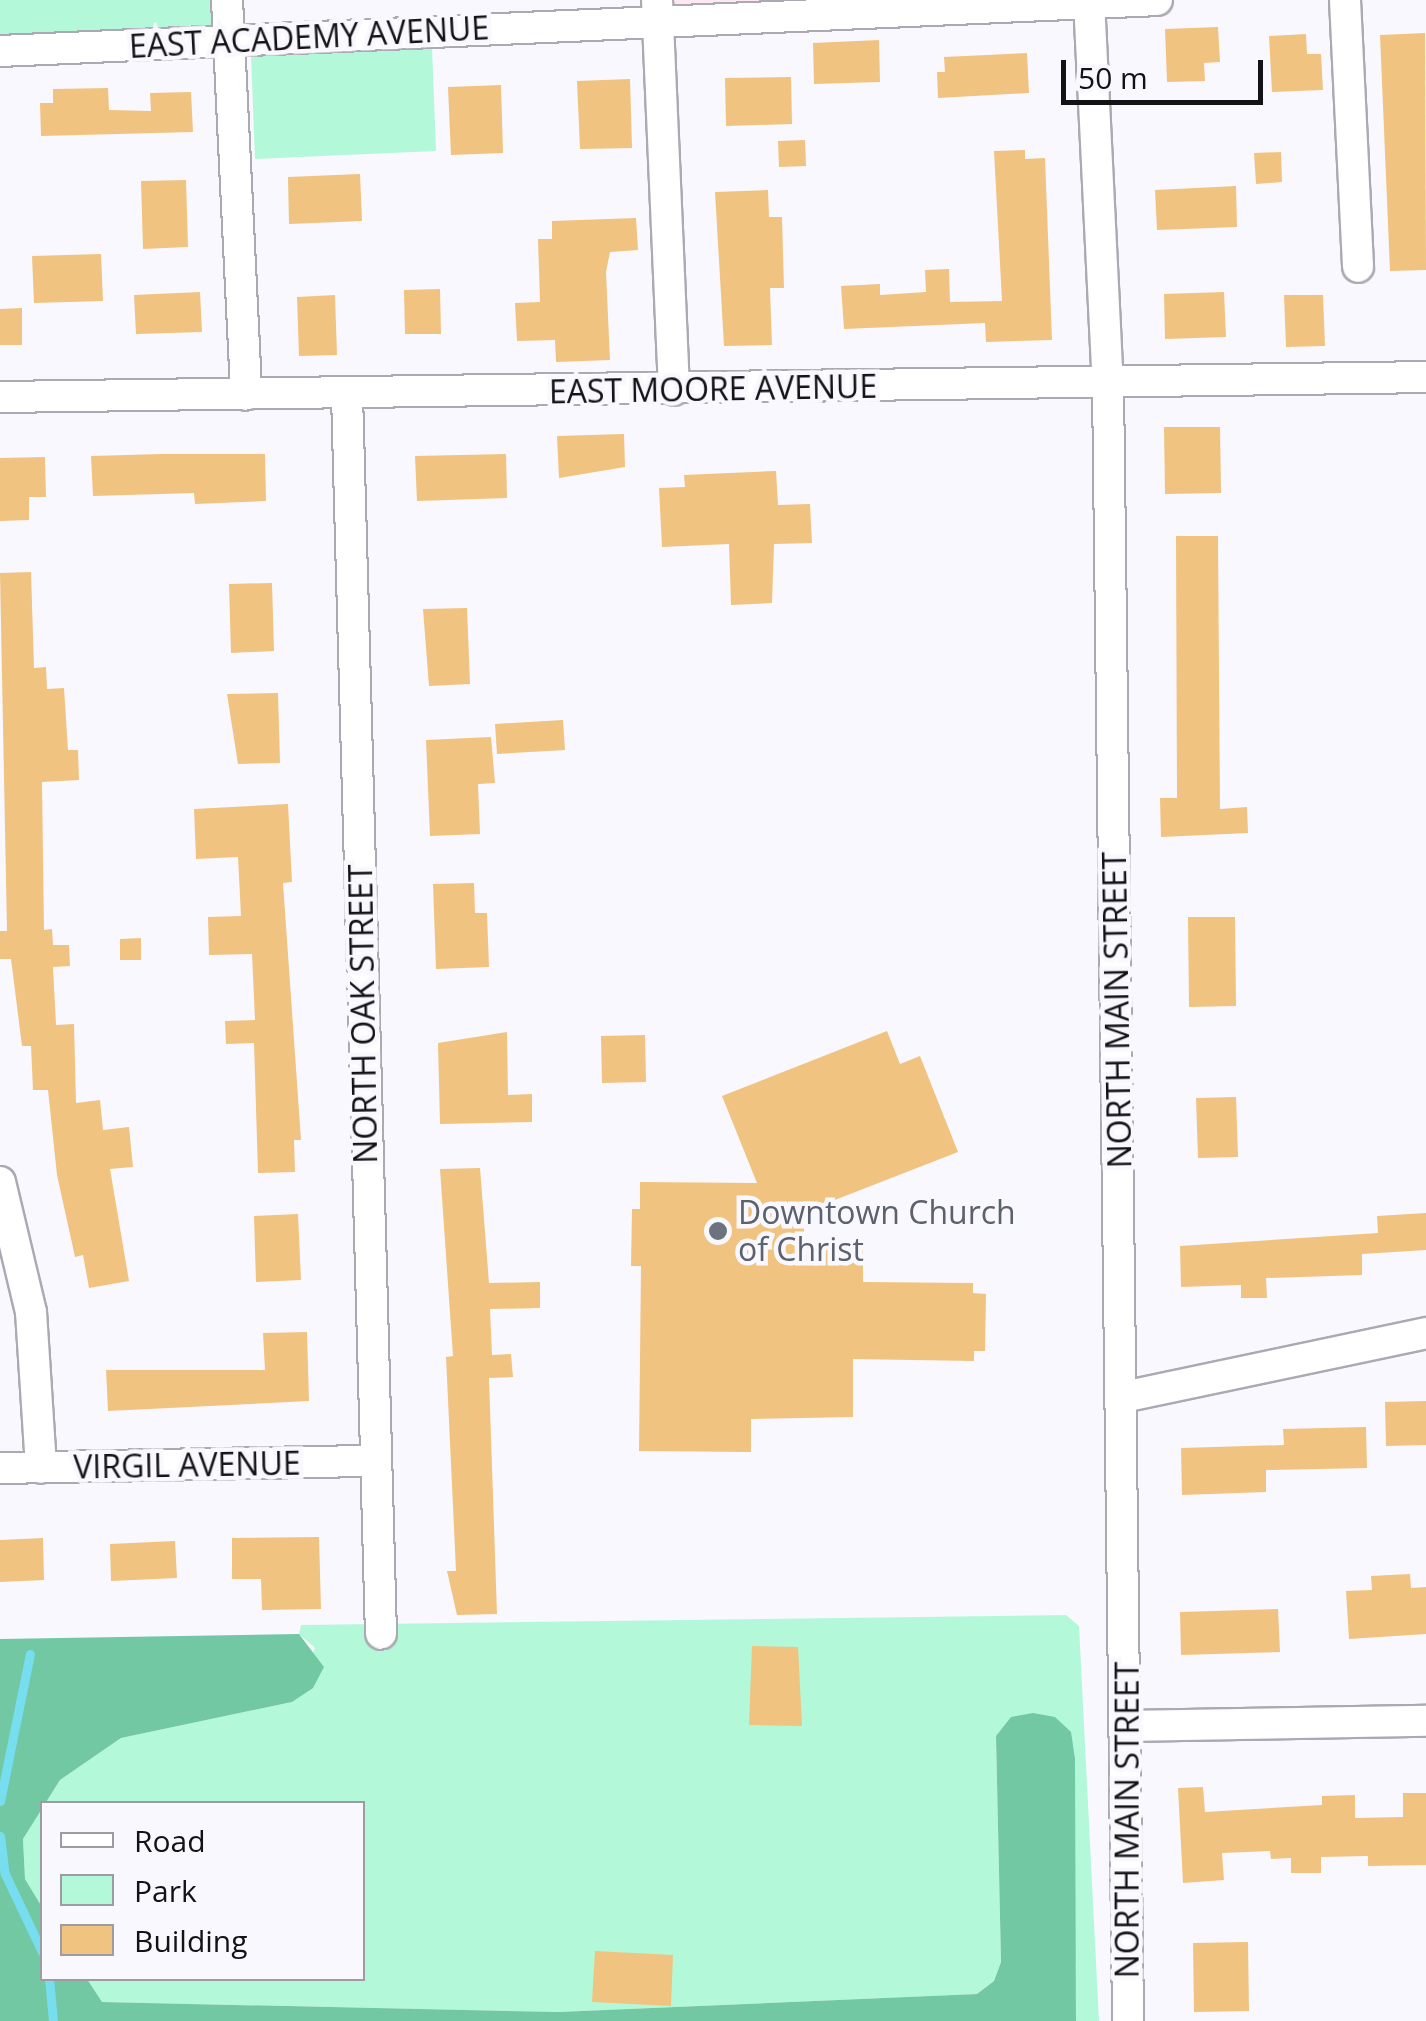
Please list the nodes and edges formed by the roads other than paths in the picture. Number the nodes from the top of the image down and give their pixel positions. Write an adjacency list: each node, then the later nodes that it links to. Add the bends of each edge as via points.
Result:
1 (226, 0): 6 (street)
2 (1156, 0): 4 (street, EAST ACADEMY AVENUE)
3 (1345, 0): 8 (street)
4 (1090, 1): 5 (street, EAST ACADEMY AVENUE); 10 (street, NORTH MAIN STREET)
5 (658, 11): 6 (street, EAST ACADEMY AVENUE); 11 (street)
6 (228, 41): 7 (street, EAST ACADEMY AVENUE); 13 (street)
7 (0, 51)
8 (1358, 267)
9 (1426, 378): 10 (street, EAST MOORE AVENUE)
10 (1108, 384): 11 (street, EAST MOORE AVENUE); 17 (street, NORTH MAIN STREET)
11 (674, 390): 12 (street, EAST MOORE AVENUE)
12 (347, 394): 13 (street, EAST MOORE AVENUE); 18 (street, NORTH OAK STREET)
13 (246, 395): 14 (street, EAST MOORE AVENUE)
14 (0, 398)
15 (0, 1182): 20 (street, via 31,1312)
16 (1426, 1332): 17 (street)
17 (1123, 1397): 23 (street, NORTH MAIN STREET)
18 (374, 1461): 20 (street, VIRGIL AVENUE); 21 (street, NORTH OAK STREET)
19 (0, 1468): 20 (street, VIRGIL AVENUE)
20 (41, 1468)
21 (381, 1634)
22 (1426, 1720): 23 (street)
23 (1127, 1726): 24 (street, NORTH MAIN STREET)
24 (1128, 2021)

